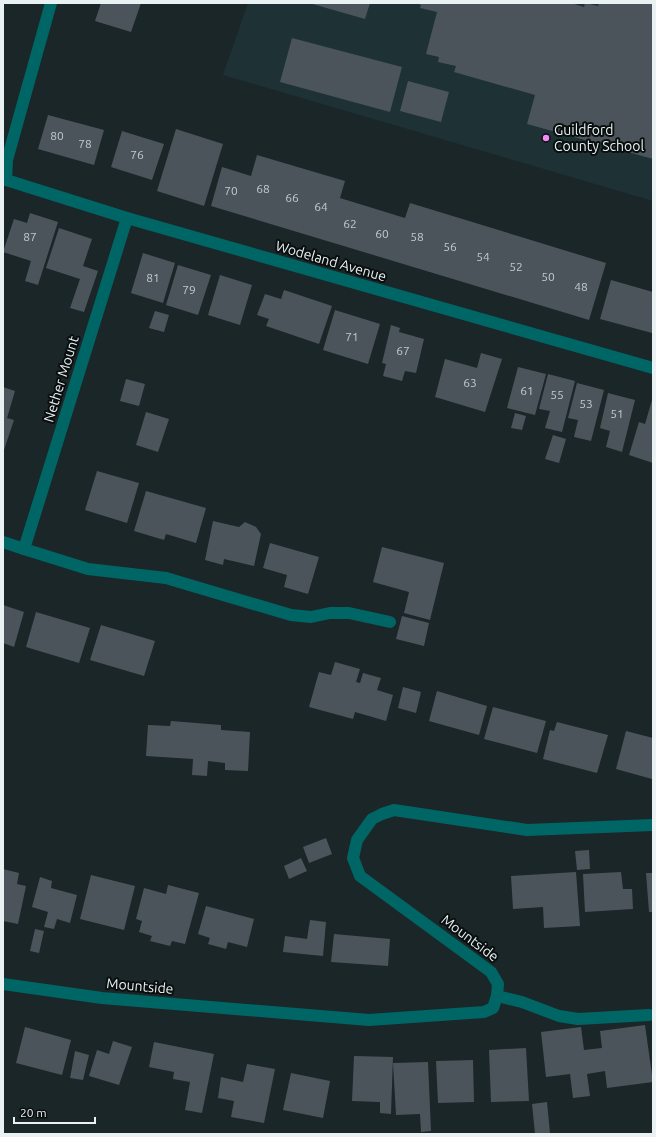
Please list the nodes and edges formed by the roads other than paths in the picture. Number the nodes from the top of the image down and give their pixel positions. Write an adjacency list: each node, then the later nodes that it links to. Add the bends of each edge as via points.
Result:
1 (51, 3): 2 (street, via 7,160)
2 (5, 179): 3 (street, Wodeland Avenue)
3 (127, 218): 4 (street, Wodeland Avenue); 6 (street, Nether Mount)
4 (653, 368)
5 (3, 542): 6 (street)
6 (24, 549): 7 (street, via 88,569 166,578 292,615 311,617 349,613)
7 (390, 622)
8 (653, 825): 10 (street, Mountside, via 527,830 394,810 372,819 357,840 353,858 360,876 491,972 498,984)
9 (3, 984): 10 (street, Mountside, via 102,998 369,1020 484,1012 493,1008)
10 (497, 996): 11 (street, via 559,1016 578,1019)
11 (649, 1015)

